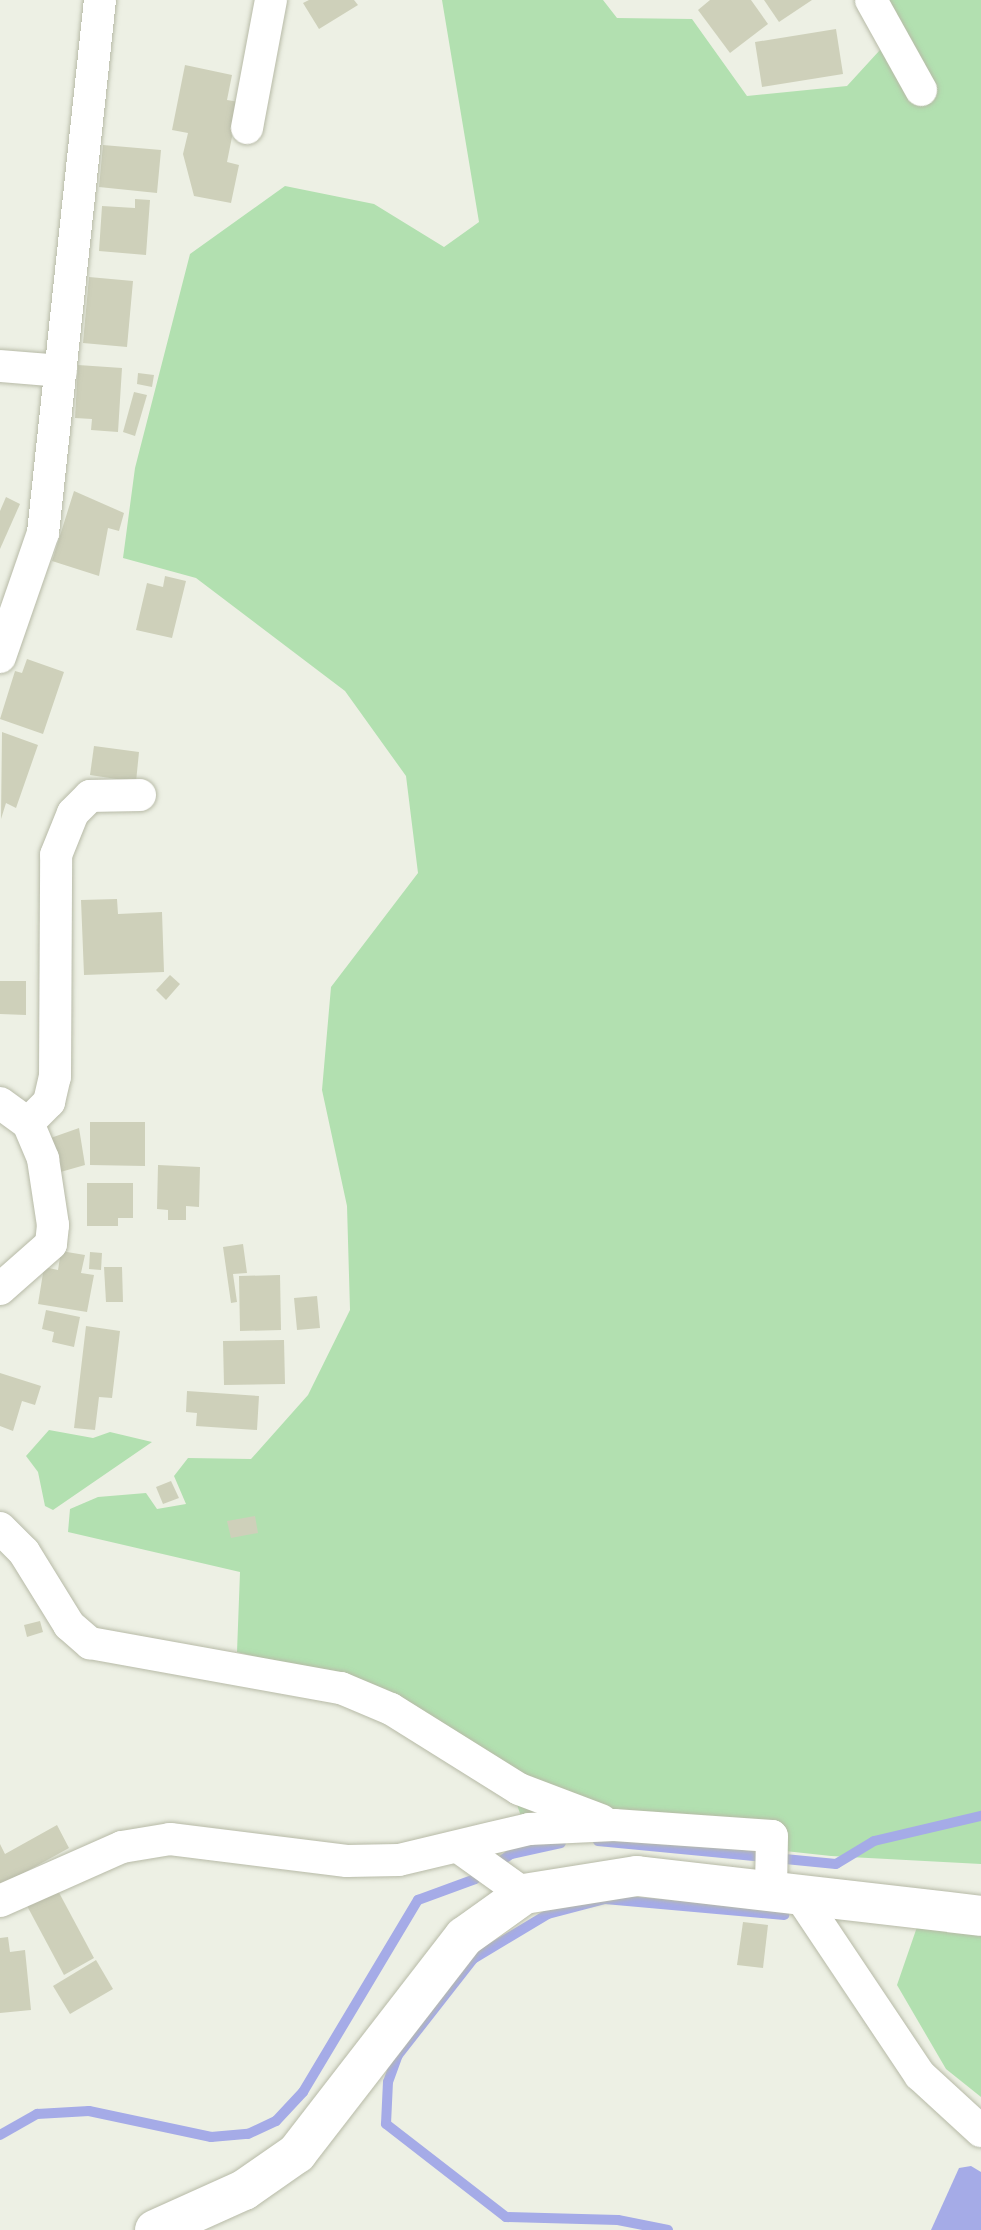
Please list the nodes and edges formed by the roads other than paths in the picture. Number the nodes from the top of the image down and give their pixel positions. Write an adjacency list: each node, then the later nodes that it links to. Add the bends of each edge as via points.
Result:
1 (100, 0): 7 (street)
2 (271, 0): 5 (street)
3 (871, 0): 4 (street)
4 (921, 90)
5 (246, 128)
6 (0, 366): 7 (street)
7 (61, 371): 8 (street, via 44,533)
8 (0, 657)
9 (140, 796): 11 (street, via 90,796 74,813 56,855 56,1077 49,1102)
10 (0, 1103): 11 (street)
11 (28, 1123): 12 (street, via 43,1158 50,1244)
12 (0, 1289)
13 (0, 1528): 14 (street, via 24,1552 69,1626 90,1643 341,1688 391,1709 519,1789)
14 (614, 1826): 15 (street, via 529,1829); 16 (street, via 772,1836)
15 (491, 1869): 16 (street); 17 (street, via 347,1861 170,1838 122,1847); 20 (street, via 464,1937 297,2153 244,2190)
16 (778, 1874): 18 (street); 19 (street, via 920,2076)
17 (0, 1901)
18 (981, 1916)
19 (981, 2131)
20 (155, 2230)

